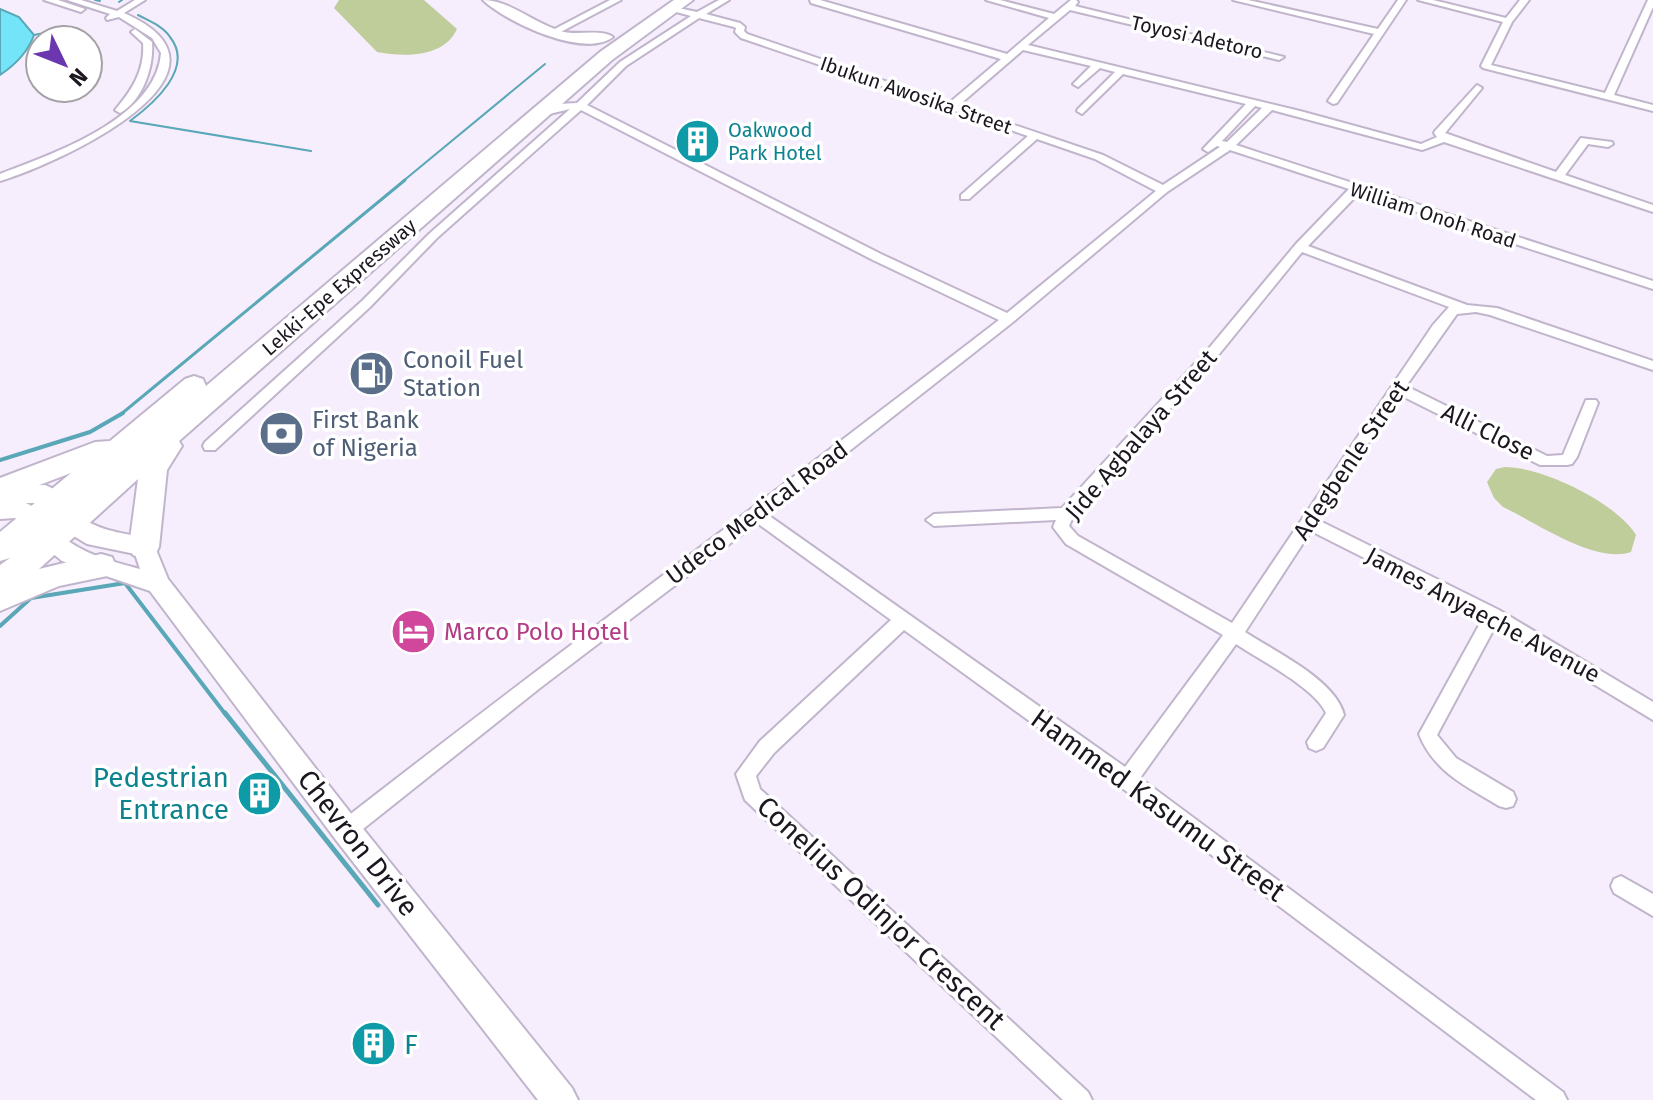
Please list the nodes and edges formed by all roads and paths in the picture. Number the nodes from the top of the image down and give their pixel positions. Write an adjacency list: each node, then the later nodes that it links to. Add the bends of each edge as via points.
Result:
1 (48, 0): 20 (street)
2 (71, 0): 20 (street)
3 (131, 0): 20 (street)
4 (141, 0): 20 (street)
5 (482, 0): 27 (main road, via 521,25 575,45)
6 (489, 0): 24 (main road)
7 (617, 0): 24 (street)
8 (713, 0): 18 (street)
9 (725, 0): 18 (street)
10 (990, 0): 21 (street)
11 (1237, 0): 23 (street)
12 (1402, 0): 23 (street)
13 (1422, 0): 22 (street)
14 (1525, 0): 22 (street)
15 (1652, 0): 19 (street)
16 (814, 1): 29 (street)
17 (1072, 4): 21 (street); 28 (street, Toyosi Adetoro)
18 (683, 7): 25 (highway, Lekki-Epe Expressway); 35 (highway, Lekki-Epe Expressway, via 627,39); 38 (street, Ibukun Awosika Street, via 741,27 744,36)
19 (1650, 12): 34 (street)
20 (110, 16): 48 (street, via 147,42 148,58 137,91 99,125); 50 (street, via 153,34 163,45 166,58 153,90 97,134)
21 (1054, 17): 26 (street)
22 (1508, 21): 31 (street)
23 (1379, 32): 36 (street)
24 (552, 33): 25 (main road, via 582,41)
25 (606, 37): 58 (highway, Lekki-Epe Expressway)
26 (1024, 47): 29 (street); 30 (street)
27 (578, 54)
28 (1279, 57)
29 (1009, 58): 38 (street)
30 (1098, 65): 32 (street); 33 (street)
31 (1488, 67): 34 (street); 43 (street, via 1439,133)
32 (1121, 71): 37 (street); 41 (street)
33 (1078, 84)
34 (1609, 96): 40 (street)
35 (573, 101): 59 (street); 63 (highway, Lekki-Epe Expressway, via 541,113); 65 (street, via 366,304)
36 (1333, 101)
37 (1252, 103): 39 (street); 44 (street)
38 (950, 107): 42 (street, Ibukun Awosika Street)
39 (1269, 107): 43 (street, via 1422,147); 46 (street)
40 (1653, 108)
41 (1082, 111)
42 (1035, 136): 51 (street, Ibukun Awosika Street, via 1110,162); 53 (street)
43 (1444, 138): 49 (street)
44 (1215, 142): 46 (street, William Onoh Road); 47 (street)
45 (1608, 144): 49 (street, via 1585,140)
46 (1228, 147): 47 (street); 52 (street, William Onoh Road)
47 (1196, 166): 51 (street, Udeco Medical Road)
48 (0, 171)
49 (1558, 177): 54 (street)
50 (0, 178)
51 (1163, 190): 59 (street, Udeco Medical Road)
52 (1355, 190): 55 (street, Jide Agbalaya Street); 56 (street, William Onoh Road)
53 (965, 197)
54 (1653, 209)
55 (1300, 247): 57 (street); 69 (street, Jide Agbalaya Street)
56 (1653, 285)
57 (1463, 308): 60 (street, via 1510,316); 61 (street, Adegbenle Street, via 1447,316)
58 (274, 318): 64 (highway, Lekki-Epe Expressway); 72 (highway, via 258,341)
59 (1008, 319): 70 (street, Udeco Medical Road)
60 (1653, 366)
61 (1398, 388): 62 (street, Alli Close, via 1545,461 1557,462 1572,453); 73 (street, Adegbenle Street)
62 (1591, 403)
63 (186, 418): 72 (highway, Lekki-Epe Expressway); 74 (highway, via 153,469)
64 (142, 429): 66 (highway, via 92,455); 72 (highway, Lekki-Epe Expressway)
65 (210, 446)
66 (0, 489)
67 (0, 495): 72 (main road, via 45,494)
68 (0, 510): 72 (main road, via 17,509)
69 (1066, 514): 71 (street); 83 (street, Jide Agbalaya Street, via 1061,527 1072,540)
70 (757, 515): 82 (street, Hammed Kasumu Street); 88 (street, Udeco Medical Road)
71 (934, 520)
72 (53, 521): 74 (main road); 75 (highway, Lekki-Epe Expressway); 76 (main road, via 70,554); 77 (highway); 78 (highway, Lekki-Epe Expressway)
73 (1309, 523): 81 (street, James Anyaeche Avenue); 83 (street, Adegbenle Street)
74 (144, 547): 79 (main road, Chevron Drive)
75 (0, 549)
76 (101, 566): 79 (main road); 80 (highway, via 55,575)
77 (0, 571)
78 (0, 583)
79 (158, 584): 88 (main road, Chevron Drive)
80 (0, 598)
81 (1493, 615): 84 (street, James Anyaeche Avenue); 87 (street, via 1428,734 1442,759)
82 (903, 620): 86 (street, Hammed Kasumu Street); 92 (street, Conelius Odinjor Crescent, via 767,747 746,774 752,794)
83 (1234, 634): 85 (street, via 1328,699 1335,715); 86 (street, Adegbenle Street)
84 (1653, 712)
85 (1316, 742)
86 (1127, 780): 93 (street, Hammed Kasumu Street)
87 (1506, 799)
88 (346, 830): 91 (main road, Chevron Drive)
89 (1621, 886): 90 (street)
90 (1653, 906)
91 (560, 1100)
92 (1080, 1100)
93 (1555, 1100)

